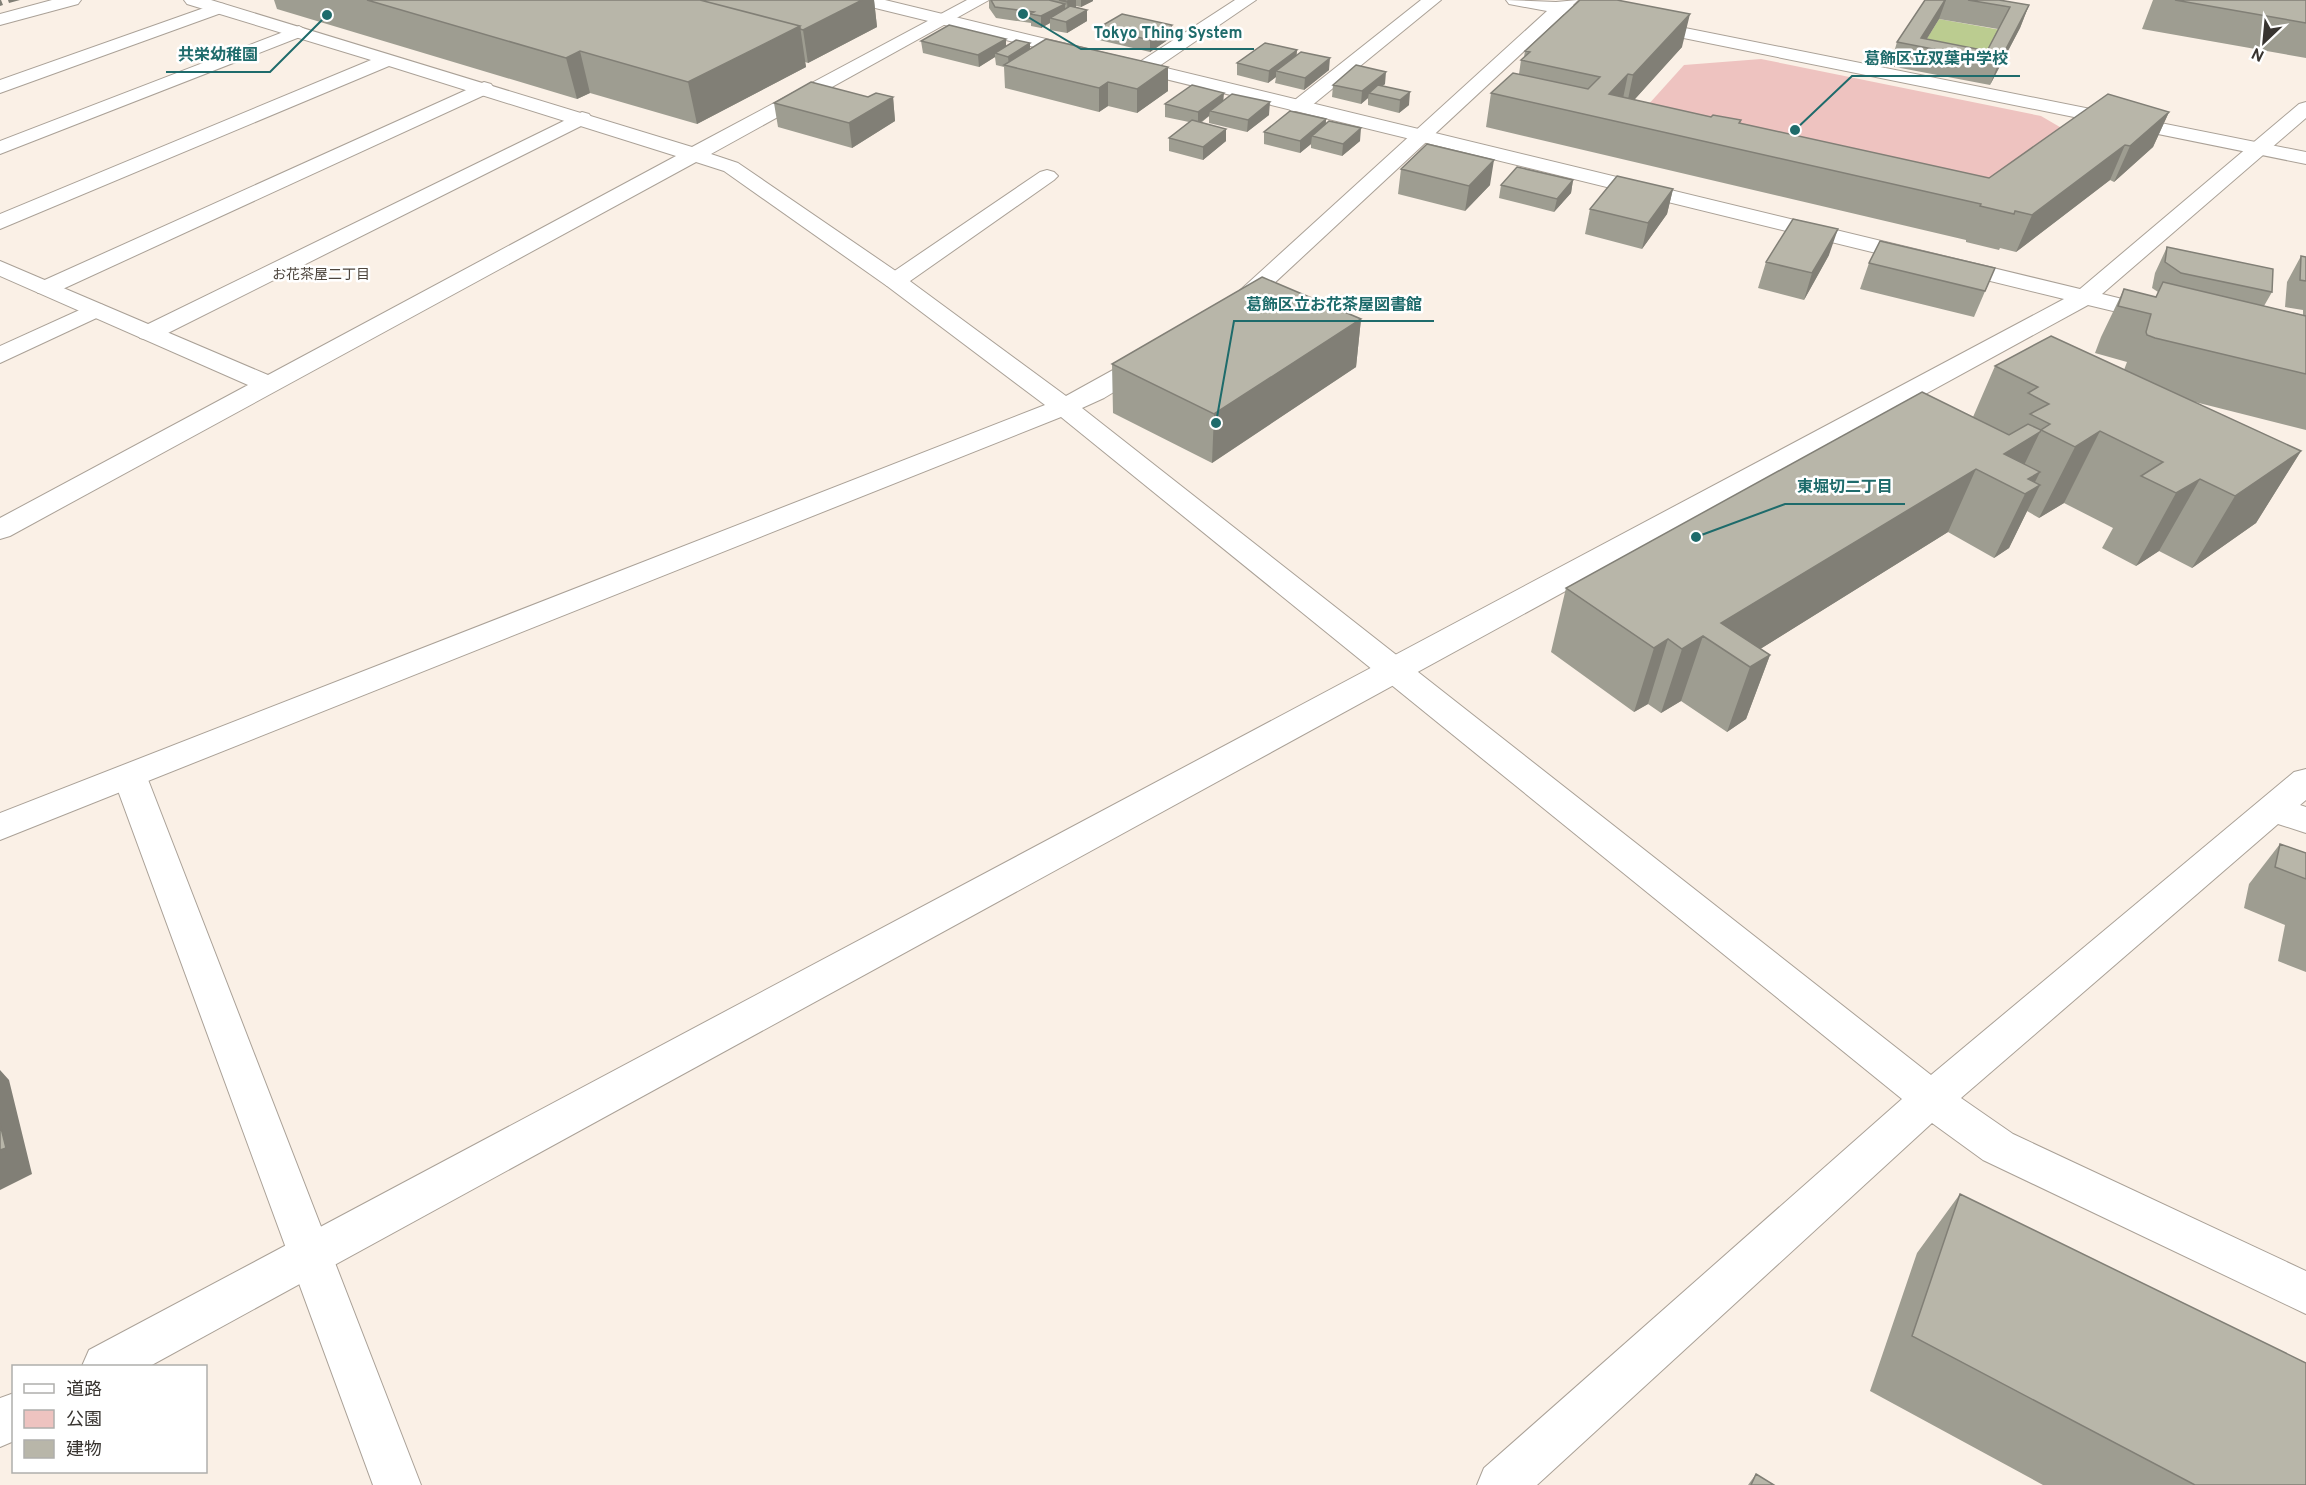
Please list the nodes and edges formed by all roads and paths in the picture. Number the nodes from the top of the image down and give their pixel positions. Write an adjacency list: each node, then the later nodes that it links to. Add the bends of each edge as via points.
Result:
1 (72, 0): 10 (street)
2 (863, 0): 11 (street)
3 (980, 0): 11 (street)
4 (1247, 0): 15 (street)
5 (1432, 0): 18 (street)
6 (1515, 0): 8 (street)
7 (206, 4): 13 (street); 16 (street)
8 (1564, 4): 9 (street); 21 (street)
9 (1595, 15)
10 (0, 20)
11 (943, 20): 15 (street); 24 (street)
12 (1618, 20): 23 (street)
13 (298, 31): 14 (street); 22 (street)
14 (389, 59): 17 (street); 27 (street)
15 (1142, 69): 18 (street)
16 (0, 87)
17 (484, 88): 20 (street); 30 (street)
18 (1298, 107): 21 (street)
19 (2306, 108): 23 (street)
20 (582, 118): 24 (street); 35 (street)
21 (1420, 136): 31 (street); 34 (street, via 1240,304)
22 (0, 148)
23 (2259, 148): 25 (street); 31 (street)
24 (696, 153): 29 (street, via 730,167); 38 (street)
25 (2306, 158)
26 (1047, 176): 29 (street)
27 (0, 222)
28 (0, 268): 30 (street)
29 (895, 281): 39 (street)
30 (46, 288): 32 (street)
31 (2085, 297): 33 (street); 41 (street)
32 (95, 310): 35 (street); 37 (street)
33 (2178, 320)
34 (1211, 322)
35 (149, 333): 38 (street)
36 (1172, 346): 39 (street, via 1095,393)
37 (0, 356)
38 (267, 384): 40 (street)
39 (1064, 406): 41 (street); 42 (street)
40 (0, 530)
41 (1392, 670): 46 (street); 47 (street)
42 (130, 777): 45 (street); 47 (street)
43 (2306, 781): 44 (street)
44 (2290, 814): 46 (street)
45 (0, 827)
46 (1931, 1100): 48 (street, via 1998,1147); 51 (street)
47 (311, 1256): 49 (street); 50 (street)
48 (2306, 1293)
49 (107, 1365)
50 (397, 1485)
51 (1501, 1485)

